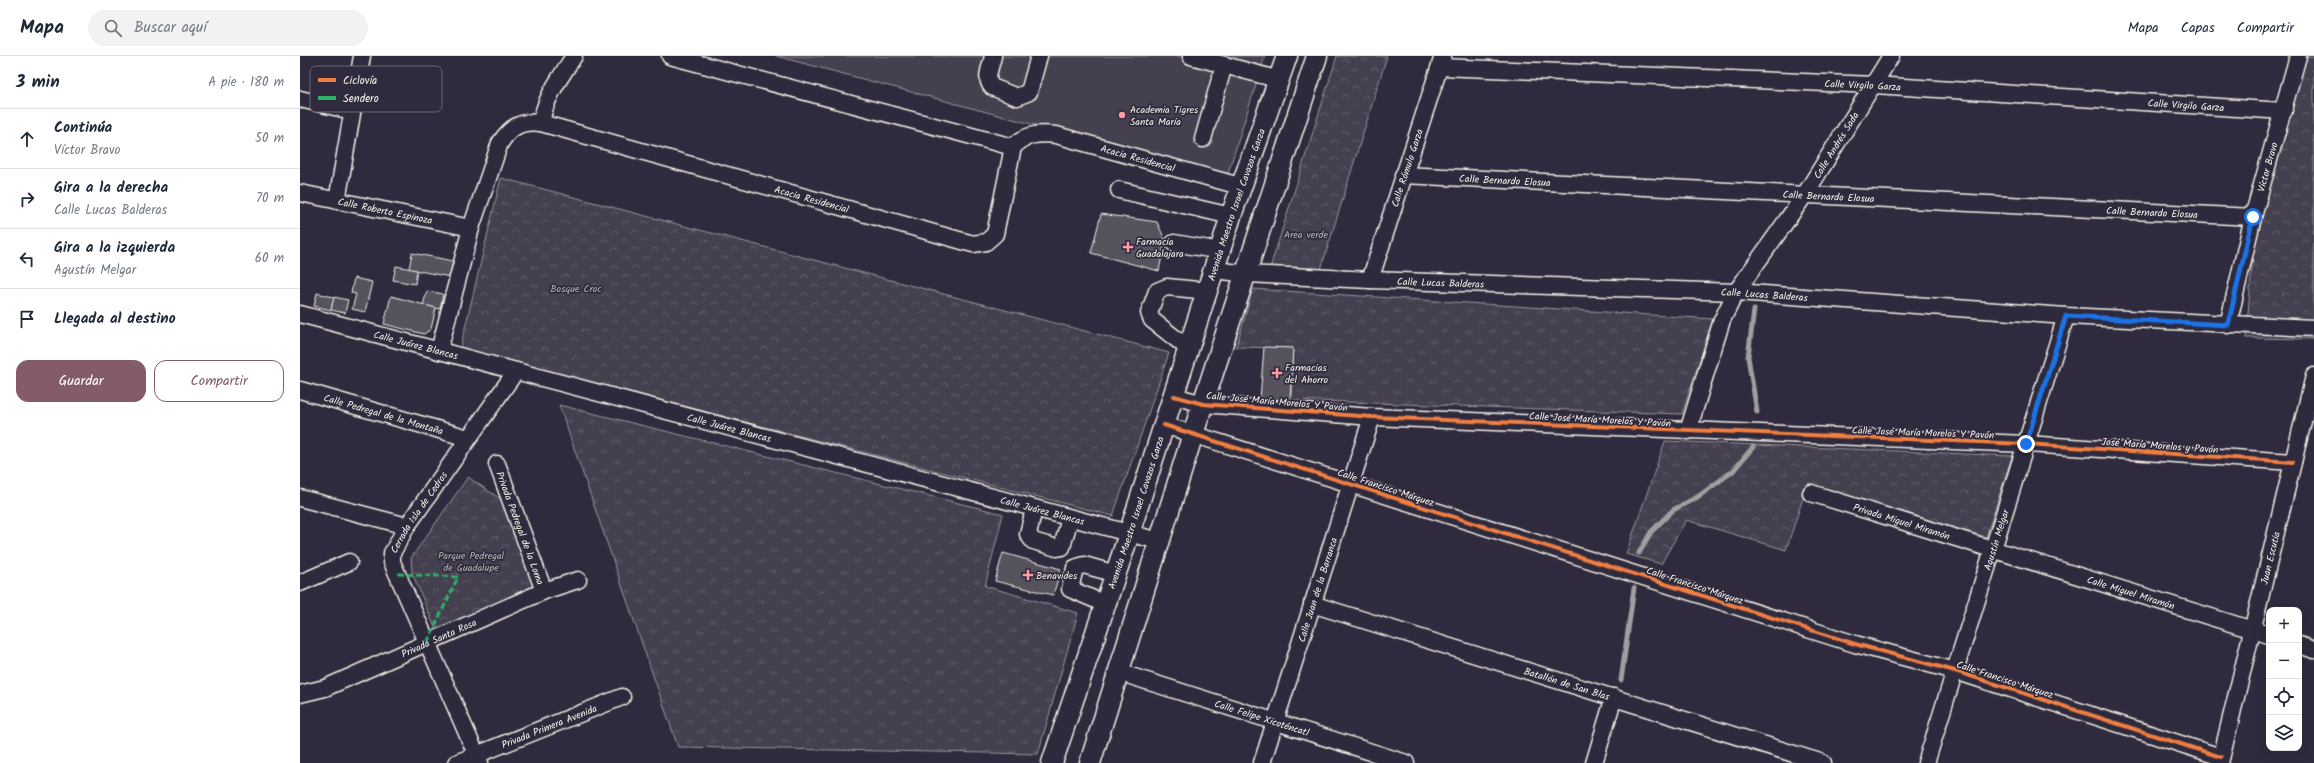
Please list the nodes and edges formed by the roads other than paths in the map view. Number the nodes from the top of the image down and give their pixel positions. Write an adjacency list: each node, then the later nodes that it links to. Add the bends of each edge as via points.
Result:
1 (362, 56): 13 (street)
2 (574, 56): 20 (street, via 551,90)
3 (670, 56): 22 (street)
4 (993, 56): 5 (street, via 987,79 989,84 992,88 1017,97 1029,92)
5 (1039, 56)
6 (1191, 56): 12 (street)
7 (1287, 56): 14 (main road, Avenida Maestro Israel Cavazos Garza)
8 (1317, 56): 35 (main road)
9 (1891, 56): 15 (street, Calle Andrés Sada)
10 (2298, 56): 18 (street, Víctor Bravo)
11 (1442, 62): 15 (street, Calle Virgilo Garza); 23 (street, Calle Rómulo Garza)
12 (1224, 65): 14 (street); 21 (street)
13 (360, 66)
14 (1280, 80): 24 (main road, Avenida Maestro Israel Cavazos Garza)
15 (1874, 85): 18 (street, Calle Virgilo Garza); 27 (street, Calle Andrés Sada)
16 (300, 99): 17 (street)
17 (310, 101)
18 (2284, 111): 30 (street, Víctor Bravo)
19 (352, 112): 28 (street)
20 (541, 123): 22 (street, Acacia Residencial, via 973,244 986,242 995,234); 31 (street, Acacia Residencial, via 525,122 514,126 506,134 500,144)
21 (1203, 139)
22 (1013, 147): 24 (street, Acacia Residencial, via 1020,139 1030,135 1056,135)
23 (1403, 176): 27 (street, Calle Bernardo Elosua); 36 (street, Calle Rómulo Garza)
24 (1243, 187): 29 (main road, Avenida Maestro Israel Cavazos Garza)
25 (1119, 190): 29 (street)
26 (300, 193): 28 (street, Calle Roberto Espinoza)
27 (1804, 196): 30 (street, Calle Bernardo Elosua); 38 (street, Calle Andrés Sada)
28 (337, 201): 31 (street, Calle Roberto Espinoza)
29 (1231, 216): 33 (main road, Avenida Maestro Israel Cavazos Garza)
30 (2253, 217): 41 (street, Víctor Bravo)
31 (471, 228): 44 (street, Acacia Residencial)
32 (1174, 243): 33 (street)
33 (1221, 251): 34 (main road, Avenida Maestro Israel Cavazos Garza)
34 (1215, 270): 35 (street, Calle Lucas Balderas); 37 (main road, Avenida Maestro Israel Cavazos Garza)
35 (1247, 274): 36 (street, Calle Lucas Balderas); 49 (main road)
36 (1370, 280): 38 (street, Calle Lucas Balderas)
37 (1208, 291): 43 (main road, Avenida Maestro Israel Cavazos Garza); 43 (street, via 1167,287 1156,291 1149,313 1152,320)
38 (1736, 292): 40 (street, Calle Lucas Balderas); 52 (street, Calle Andrés Sada, via 1720,327)
39 (300, 314): 44 (street, Calle Juárez Blancas)
40 (2066, 316): 41 (street, Calle Lucas Balderas); 55 (street, Agustín Melgar)
41 (2228, 325): 42 (street, Calle Lucas Balderas)
42 (2314, 328)
43 (1189, 349): 48 (main road, Avenida Maestro Israel Cavazos Garza)
44 (439, 351): 45 (street, Calle Juárez Blancas)
45 (516, 371): 54 (street, Cerrada Isla de Cedros); 61 (street, Calle Juárez Blancas)
46 (2314, 376): 56 (street, Juan Escutia)
47 (300, 390): 54 (street, Calle Pedregal de la Montaña)
48 (1174, 396): 49 (street, Calle José María Morelos Y Pavón); 51 (main road, Avenida Maestro Israel Cavazos Garza)
49 (1203, 404): 50 (street, Calle José María Morelos Y Pavón); 53 (main road)
50 (1372, 417): 52 (street, Calle José María Morelos Y Pavón); 58 (street, Calle Juan de la Barranca)
51 (1164, 425): 53 (street, Calle Francisco Márquez); 64 (main road, Avenida Maestro Israel Cavazos Garza)
52 (1688, 431): 55 (street, Calle José María Morelos Y Pavón)
53 (1193, 434): 58 (street, Calle Francisco Márquez); 65 (main road)
54 (468, 438): 63 (street, Cerrada Isla de Cedros)
55 (2026, 444): 56 (street, José María Morelos y Pavón); 66 (street, Agustín Melgar)
56 (2293, 462): 74 (street, Juan Escutia)
57 (497, 464): 71 (street, Privada Pedregal de la Loma)
58 (1351, 485): 73 (street, Calle Juan de la Barranca); 79 (street, Calle Francisco Márquez, via 1848,641)
59 (1811, 493): 66 (street, Privada Miguel Miramón)
60 (300, 498): 63 (street)
61 (1034, 509): 62 (street, Calle Juárez Blancas); 62 (street, via 1029,539 1057,548 1062,547)
62 (1070, 518): 64 (street, Calle Juárez Blancas)
63 (407, 526): 76 (street, Cerrada Isla de Cedros, via 392,553 392,562)
64 (1129, 534): 65 (street, Calle Juárez Blancas); 68 (main road, Avenida Maestro Israel Cavazos Garza)
65 (1159, 542): 80 (main road)
66 (1994, 548): 74 (street, Calle Miguel Miramón); 79 (street, Agustín Melgar)
67 (349, 562): 70 (street)
68 (1116, 574): 72 (main road, Avenida Maestro Israel Cavazos Garza); 72 (street, via 1084,565 1075,568 1070,589)
69 (578, 580): 71 (street, Privada Santa Rosa)
70 (300, 582)
71 (544, 591): 76 (street, Privada Santa Rosa)
72 (1105, 604): 88 (main road, Avenida Maestro Israel Cavazos Garza)
73 (1312, 604): 83 (street, Batallón de San Blas); 84 (street, Calle Juan de la Barranca)
74 (2252, 629): 75 (street, Calle Miguel Miramón); 86 (street, Juan Escutia)
75 (2266, 634)
76 (427, 643): 81 (street, Privada Santa Rosa, via 325,688); 85 (street, Cerrada Isla de Cedros)
77 (2302, 646): 78 (street)
78 (2314, 650)
79 (1955, 671): 86 (street, Calle Francisco Márquez); 94 (street, Agustín Melgar)
80 (1118, 672): 84 (street, Calle Felipe Xicoténcatl); 89 (main road)
81 (300, 694)
82 (622, 697): 85 (street, Privada Primera Avenida)
83 (1614, 697): 92 (street); 93 (street, Batallón de San Blas)
84 (1274, 721): 90 (street, Calle Juan de la Barranca); 91 (street, Calle Felipe Xicoténcatl)
85 (478, 759): 87 (street, Privada Primera Avenida)
86 (2221, 760)
87 (456, 763)
88 (1052, 763)
89 (1090, 763)
90 (1262, 763)
91 (1406, 763)
92 (1594, 763)
93 (1823, 763)
94 (1926, 763)

